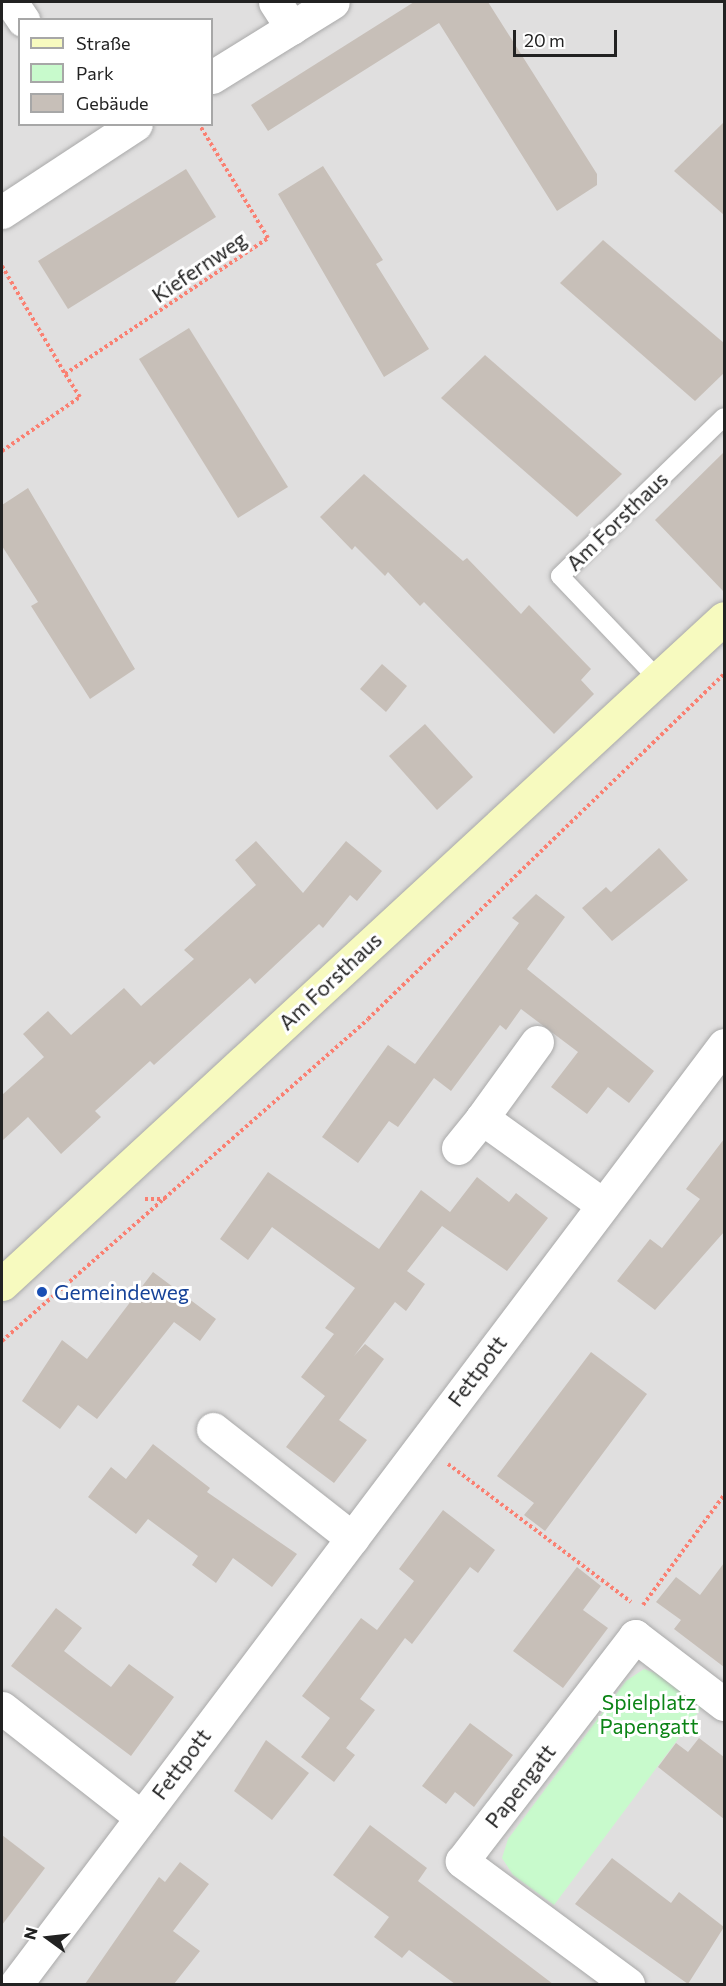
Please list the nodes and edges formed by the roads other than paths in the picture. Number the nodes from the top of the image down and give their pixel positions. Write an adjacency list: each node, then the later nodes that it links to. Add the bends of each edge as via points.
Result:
1 (11, 2): 4 (street)
2 (333, 2): 3 (street)
3 (283, 15): 5 (street)
4 (22, 18)
5 (213, 76)
6 (129, 126): 7 (street)
7 (96, 135): 8 (street)
8 (2, 212)
9 (724, 417): 11 (lane, Am Forsthaus, via 560,576)
10 (724, 618): 11 (street, Am Forsthaus)
11 (658, 679): 17 (street, Am Forsthaus)
12 (537, 1042): 14 (street)
13 (724, 1045): 16 (street, Fettpott)
14 (482, 1118): 15 (street); 16 (street)
15 (458, 1148)
16 (603, 1205): 19 (street, Fettpott)
17 (2, 1284)
18 (213, 1429): 19 (street)
19 (352, 1538): 22 (street, Fettpott)
20 (724, 1704): 24 (street, Papengatt, via 635,1636 462,1861)
21 (2, 1708): 22 (street, Fettpott)
22 (141, 1817): 23 (street, Fettpott)
23 (16, 1984)
24 (628, 1984)

